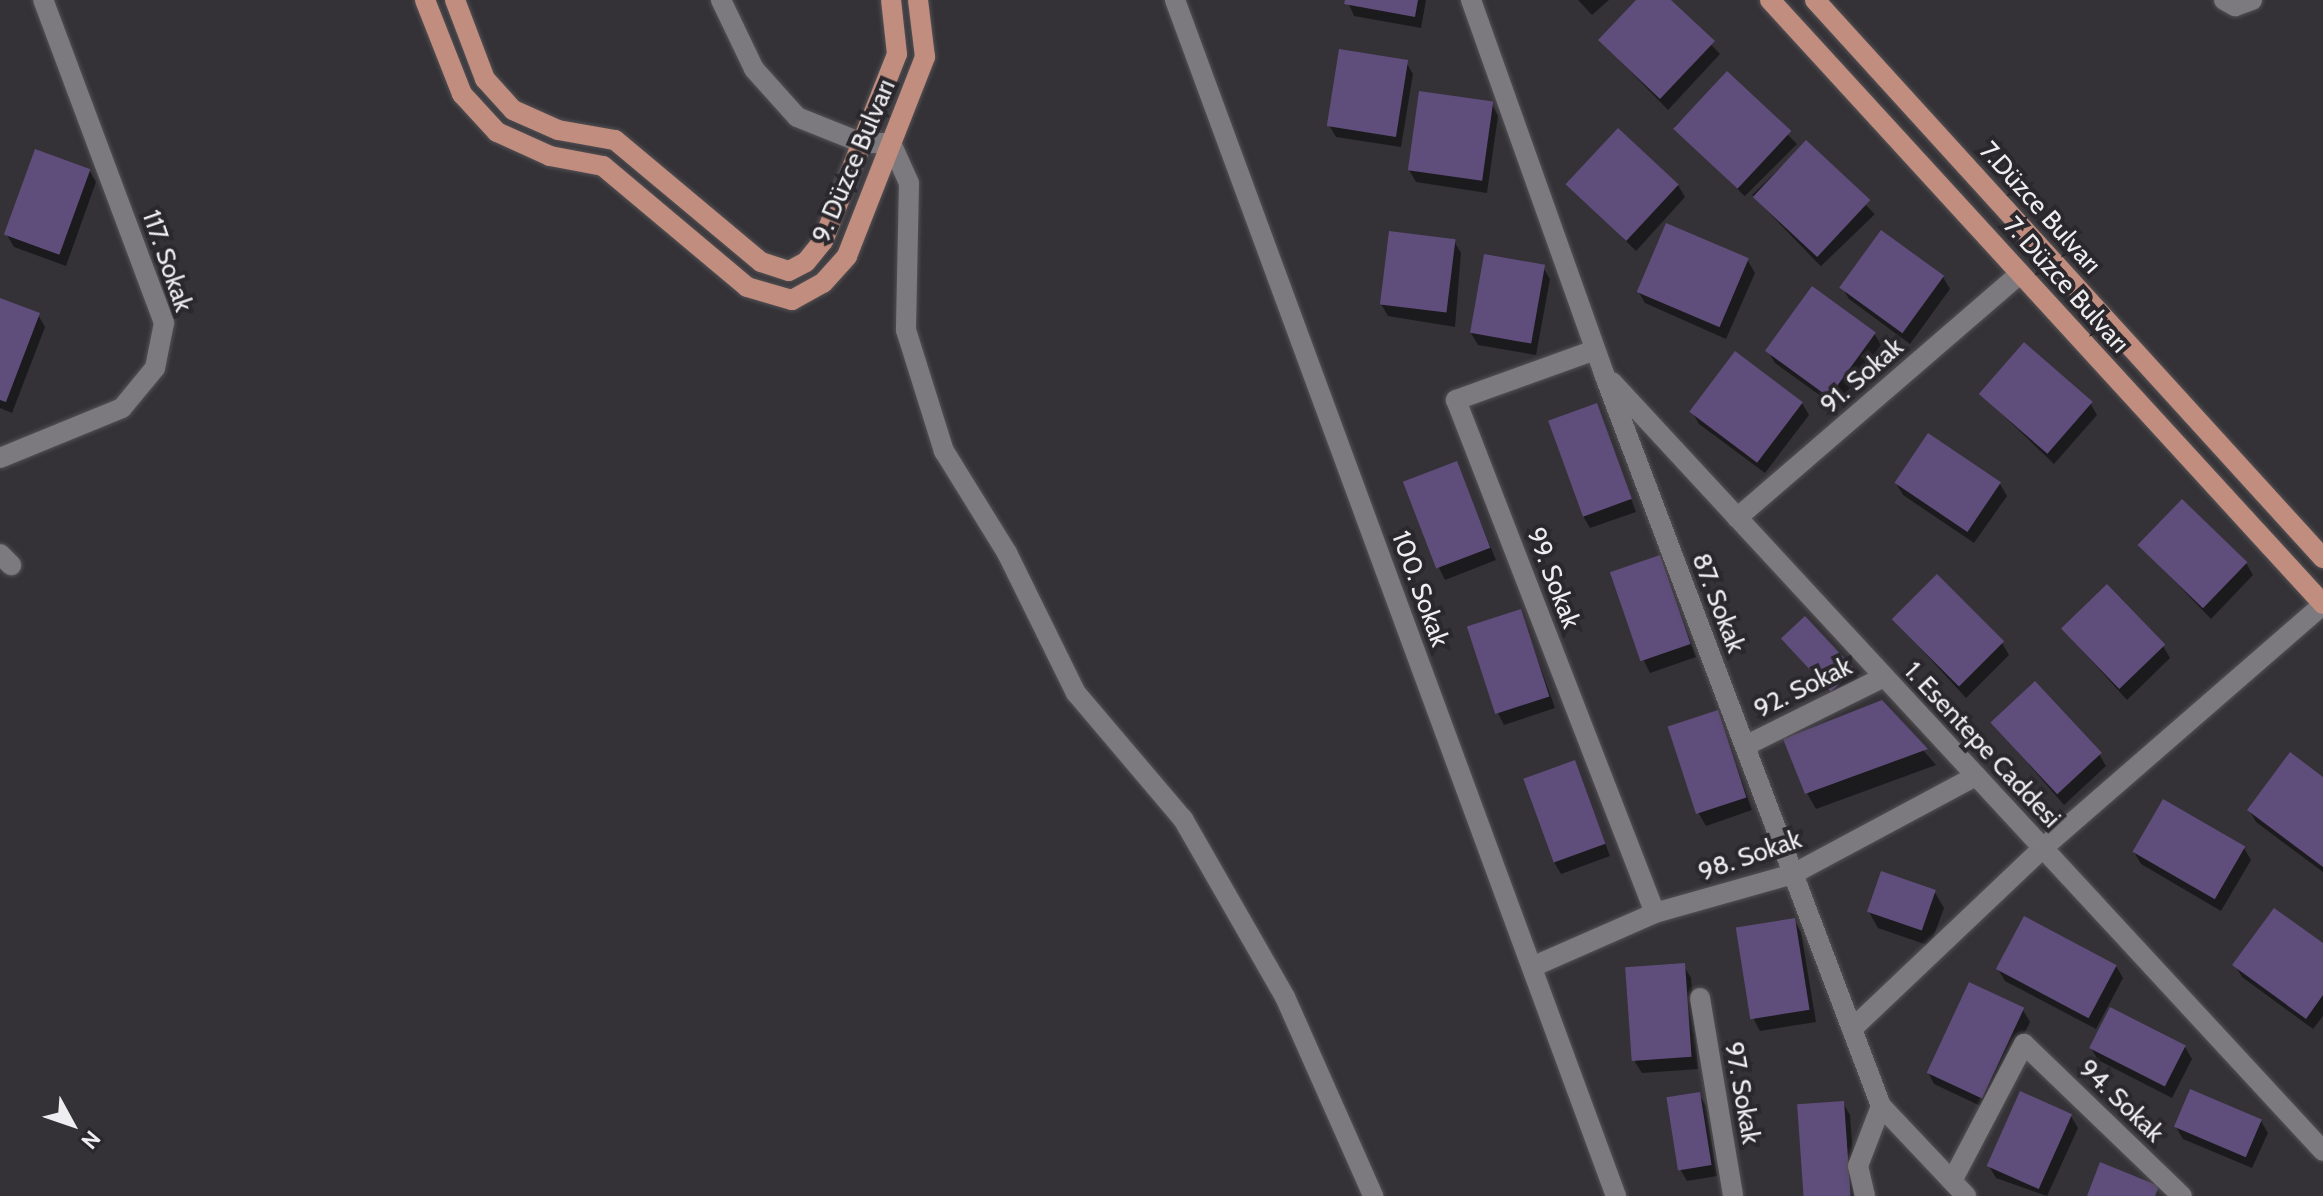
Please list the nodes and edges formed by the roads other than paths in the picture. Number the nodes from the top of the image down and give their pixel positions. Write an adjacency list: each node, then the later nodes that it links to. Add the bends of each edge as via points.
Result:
1 (43, 0): 18 (street, 117. Sokak, via 164,323 155,368 122,408)
2 (425, 0): 14 (main road, 9. Düzce Bulvarı, via 462,94 497,132 550,156 603,166 747,287 792,300 823,283 847,256)
3 (455, 0): 13 (main road, 9. Düzce Bulvarı, via 485,79 513,110 558,130 615,140 761,262 789,271 806,262 823,241)
4 (721, 0): 13 (street, via 754,69 797,117)
5 (891, 0): 13 (main road, 9. Düzce Bulvarı, via 897,54)
6 (918, 0): 14 (main road, 9. Düzce Bulvarı, via 925,57)
7 (1175, 0): 28 (street, 100. Sokak)
8 (1471, 0): 16 (street, 87. Sokak)
9 (1770, 0): 15 (main road, 7. Düzce Bulvarı)
10 (1815, 0): 20 (main road, 7.Düzce Bulvarı)
11 (2224, 0): 12 (street, via 2235,6)
12 (2252, 0)
13 (862, 143): 14 (street)
14 (891, 143): 34 (street, via 909,183 906,330 944,451 1007,553 1076,693 1183,819 1285,997)
15 (2020, 274): 19 (street, 91. Sokak); 21 (main road, 7. Düzce Bulvarı)
16 (1595, 350): 17 (street, 87. Sokak); 27 (street, 99. Sokak, via 1456,400)
17 (1604, 374): 19 (street, 1. Esentepe Caddesi); 23 (street, 87. Sokak)
18 (0, 458)
19 (1737, 518): 22 (street, 1. Esentepe Caddesi)
20 (2323, 558)
21 (2323, 605): 25 (street)
22 (1884, 677): 23 (street, 92. Sokak); 24 (street, 1. Esentepe Caddesi)
23 (1745, 746): 26 (street, 87. Sokak)
24 (1976, 776): 25 (street, 1. Esentepe Caddesi); 26 (street, 98. Sokak)
25 (2043, 848): 30 (street); 32 (street, 1. Esentepe Caddesi)
26 (1793, 874): 27 (street, 98. Sokak); 30 (street, 87. Sokak)
27 (1655, 913): 28 (street, 98. Sokak)
28 (1532, 967): 35 (street, 100. Sokak)
29 (1700, 998): 36 (street, 97. Sokak)
30 (1852, 1029): 31 (street, 87. Sokak)
31 (1881, 1106): 33 (street, 87. Sokak); 37 (street, via 1858,1166)
32 (2323, 1151)
33 (1959, 1189): 38 (street, 94. Sokak, via 2024,1044)
34 (1373, 1196)
35 (1616, 1196)
36 (1733, 1196)
37 (1865, 1196)
38 (2182, 1196)

